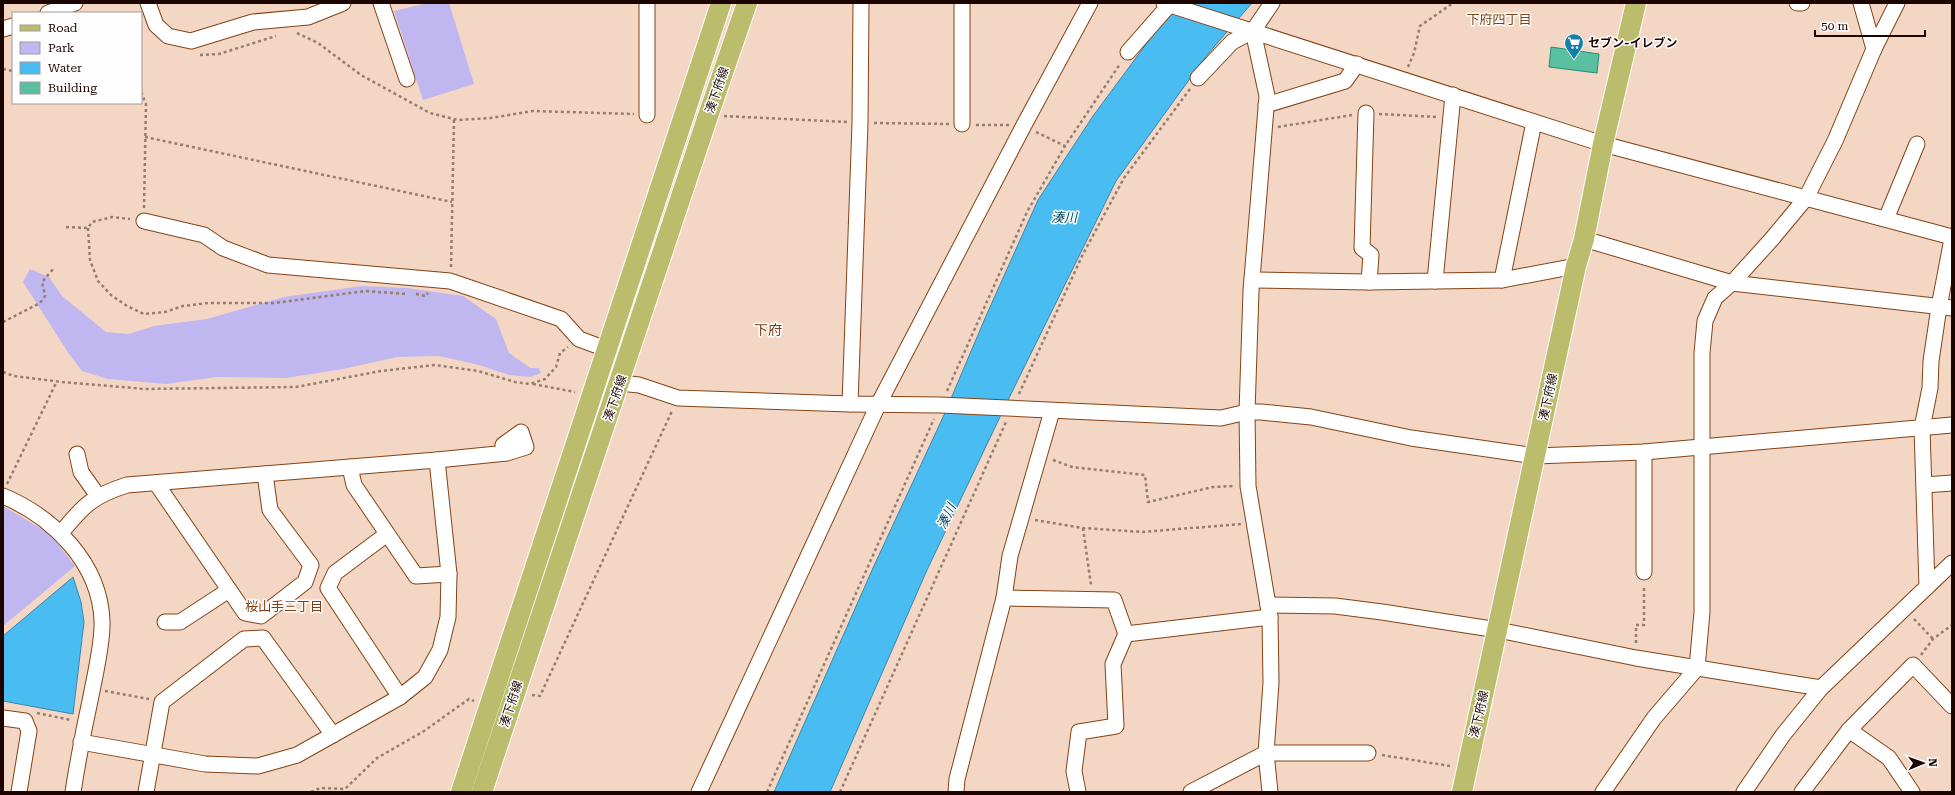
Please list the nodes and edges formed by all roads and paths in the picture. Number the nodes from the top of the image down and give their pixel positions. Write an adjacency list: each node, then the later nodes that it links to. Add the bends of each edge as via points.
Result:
1 (75, 3): 19 (street)
2 (148, 3): 3 (street, via 156,25 168,36 191,41 252,22 308,17)
3 (343, 3)
4 (381, 3): 25 (street)
5 (647, 3): 31 (street)
6 (721, 3): 61 (main road, 湊下府線)
7 (747, 3): 32 (main road, 湊下府線)
8 (861, 3): 34 (street)
9 (962, 3): 36 (street)
10 (1090, 3): 37 (street)
11 (1272, 3): 20 (street)
12 (1453, 3): 26 (path, via 1420,26 1414,53)
13 (1636, 3): 39 (main road, 湊下府線)
14 (1797, 3): 15 (street)
15 (1802, 3)
16 (1860, 3): 21 (street)
17 (1897, 3): 21 (street)
18 (1168, 4): 20 (street); 22 (street)
19 (51, 12)
20 (1253, 31): 23 (street); 24 (street, via 1232,42); 29 (street, via 1267,96)
21 (1874, 49): 42 (street, via 1835,141)
22 (1128, 52): 41 (path)
23 (1357, 64): 26 (street); 29 (street, via 1345,81)
24 (1198, 78): 71 (path, via 1124,178 1083,254)
25 (407, 79)
26 (1404, 79): 28 (street)
27 (142, 94): 38 (path, via 146,104)
28 (1453, 95): 35 (street); 55 (street)
29 (1266, 105): 52 (street)
30 (1366, 113): 56 (street, via 1362,248 1371,255)
31 (647, 115)
32 (708, 116): 34 (path); 64 (main road, 湊下府線)
33 (454, 119): 43 (path)
34 (860, 122): 36 (path); 68 (street)
35 (1534, 122): 39 (street); 53 (street)
36 (962, 124): 37 (path)
37 (1024, 125): 41 (path); 69 (street)
38 (145, 137): 43 (path); 45 (path)
39 (1603, 144): 42 (street); 49 (main road, 湊下府線)
40 (1917, 144): 44 (street)
41 (1065, 146): 70 (path, via 1028,212)
42 (1806, 198): 44 (street); 57 (street)
43 (452, 202): 54 (path)
44 (1886, 219): 48 (street)
45 (144, 221): 47 (path, via 101,218 92,222); 54 (street, via 204,235 223,248 268,265)
46 (66, 227): 47 (path)
47 (88, 228): 54 (path, via 90,260 98,281 111,295 144,314 208,303 274,303 365,291 426,296)
48 (1952, 238): 58 (street)
49 (1584, 239): 50 (main road, 湊下府線); 57 (street)
50 (1576, 266): 53 (street); 81 (main road, 湊下府線)
51 (54, 268): 59 (path, via 42,282 46,296 40,303)
52 (1252, 280): 56 (street); 73 (street)
53 (1502, 280): 55 (street)
54 (444, 281): 60 (street, via 560,319)
55 (1435, 281): 56 (street)
56 (1369, 282)
57 (1732, 283): 58 (street); 76 (street, via 1715,298 1705,321 1702,353)
58 (1945, 308): 75 (street, via 1931,361 1930,388)
59 (3, 322)
60 (578, 339): 61 (street); 65 (path, via 560,352 556,367 546,379)
61 (606, 349): 64 (street); 119 (main road, 湊下府線)
62 (3, 372): 63 (path)
63 (57, 382): 65 (path, via 144,389 296,387 381,371 435,365 478,371); 89 (path)
64 (620, 383): 67 (street); 115 (main road, 湊下府線)
65 (530, 384): 66 (path)
66 (580, 393)
67 (678, 398): 68 (street); 115 (path, via 540,696)
68 (850, 404): 69 (street)
69 (878, 405): 70 (street); 136 (street)
70 (940, 405): 71 (street); 137 (path)
71 (1013, 409): 72 (street); 138 (path)
72 (1052, 411): 73 (street, via 1221,418); 80 (street)
73 (1247, 412): 81 (street, via 1311,418 1411,438); 88 (street)
74 (1952, 425): 75 (street)
75 (1922, 428): 76 (street); 87 (street)
76 (1704, 446): 77 (street); 112 (street, via 1702,612)
77 (1644, 452): 81 (street); 97 (street)
78 (507, 453): 82 (street)
79 (77, 454): 90 (street, via 81,472)
80 (1038, 456): 88 (path, via 1072,467 1145,475 1148,502 1213,488); 91 (street)
81 (1535, 456): 107 (main road, 湊下府線)
82 (437, 460): 83 (street); 98 (street)
83 (350, 467): 84 (street); 95 (street, via 354,485)
84 (265, 474): 86 (street); 100 (street, via 270,510 310,565 304,582 261,616 245,613)
85 (1952, 482): 87 (street)
86 (156, 483): 90 (street, via 127,485); 100 (street)
87 (1924, 485): 99 (street)
88 (1248, 486): 92 (street)
89 (5, 490): 94 (street, via 18,503 43,518)
90 (98, 496): 94 (street, via 82,508)
91 (1021, 517): 93 (path); 101 (street, via 1010,556)
92 (1253, 523): 93 (path, via 1142,532); 104 (street)
93 (1083, 528): 102 (path)
94 (61, 533): 114 (street, via 84,561 96,589 102,620)
95 (387, 534): 98 (street, via 416,576); 116 (street, via 335,573 328,588)
96 (1952, 563): 99 (street)
97 (1644, 572): 110 (path, via 1644,625 1636,625)
98 (448, 574): 116 (street, via 448,617 440,650 425,677)
99 (1927, 587): 103 (street)
100 (229, 590): 105 (street, via 180,622)
101 (1004, 598): 102 (street); 139 (street, via 957,779)
102 (1094, 599): 108 (street, via 1114,600)
103 (1905, 609): 109 (path); 113 (street)
104 (1269, 611): 107 (street, via 1335,606); 108 (street); 126 (street, via 1271,682)
105 (165, 622)
106 (1952, 625): 109 (path)
107 (1498, 630): 110 (street); 129 (main road, 湊下府線)
108 (1126, 634): 140 (street, via 1113,664 1116,726 1079,732 1074,771)
109 (1933, 639): 111 (path)
110 (1636, 658): 112 (street)
111 (1913, 665): 118 (street); 123 (street)
112 (1697, 668): 113 (street); 144 (street, via 1654,718)
113 (1822, 688): 145 (street, via 1783,735)
114 (92, 689): 117 (path); 122 (street)
115 (514, 693): 135 (main road, 湊下府線)
116 (400, 697): 124 (street)
117 (162, 702): 124 (street, via 244,639 263,638); 128 (street)
118 (1952, 706)
119 (490, 707): 133 (path, via 469,699 424,731 377,758 345,789 320,788); 134 (main road, 湊下府線)
120 (33, 712): 122 (path)
121 (3, 718): 130 (street, via 25,721 29,731)
122 (85, 722): 125 (street)
123 (1849, 730): 146 (street); 147 (street, via 1889,758)
124 (333, 735): 128 (street, via 297,755 258,766 205,764)
125 (81, 742): 128 (street); 131 (street)
126 (1266, 753): 127 (street); 141 (street); 142 (street)
127 (1368, 753): 129 (path)
128 (152, 755): 132 (street)
129 (1466, 768): 143 (main road, 湊下府線)
130 (19, 792)
131 (73, 792)
132 (146, 792)
133 (311, 792)
134 (461, 792)
135 (482, 792)
136 (699, 792)
137 (767, 792)
138 (840, 792)
139 (956, 792)
140 (1078, 792)
141 (1191, 792)
142 (1270, 792)
143 (1462, 792)
144 (1603, 792)
145 (1744, 792)
146 (1802, 792)
147 (1912, 792)

